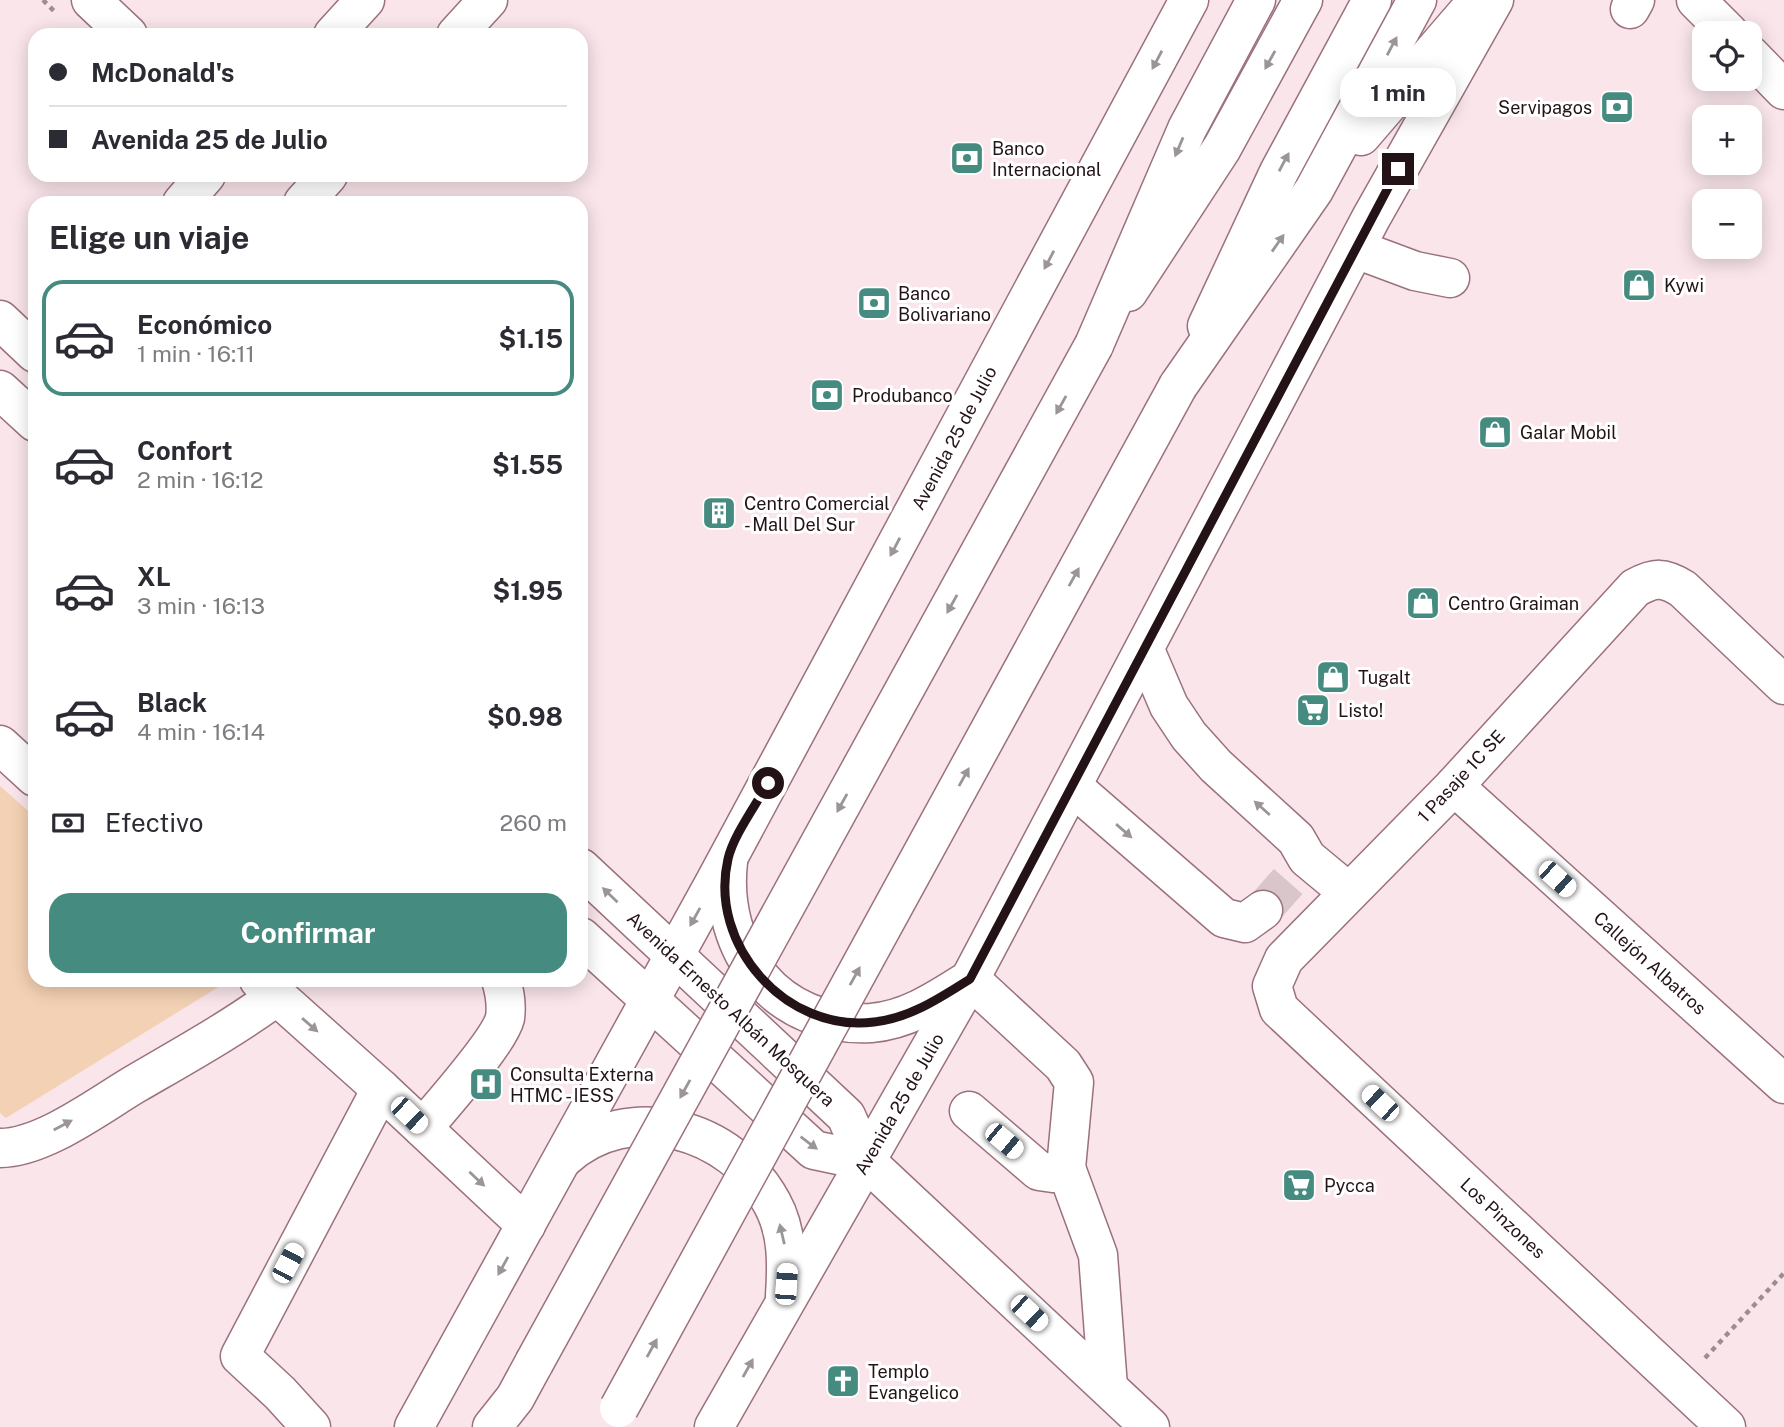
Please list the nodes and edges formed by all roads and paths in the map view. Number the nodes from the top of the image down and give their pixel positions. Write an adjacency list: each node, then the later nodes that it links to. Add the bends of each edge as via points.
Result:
1 (91, 0): 13 (main road)
2 (365, 0): 14 (main road)
3 (488, 0): 15 (main road)
4 (1189, 0): 37 (main road, Avenida 25 de Julio, one-way to 37)
5 (1256, 0): 26 (main road, one-way to 26, via 1187,129)
6 (1303, 0): 26 (main road, one-way to 26, via 1222,148)
7 (1372, 0): 28 (main road, one-way to 7, via 1279,172)
8 (1417, 0): 20 (main road, one-way to 8)
9 (1479, 0): 20 (main road)
10 (1494, 0): 23 (main road, Avenida 25 de Julio)
11 (1696, 0): 12 (main road)
12 (1717, 21)
13 (121, 28)
14 (339, 28)
15 (462, 28)
16 (1762, 67): 17 (main road)
17 (1784, 90)
18 (200, 182): 21 (main road)
19 (322, 182): 22 (main road)
20 (1314, 190): 28 (main road, one-way to 20)
21 (188, 196)
22 (309, 196)
23 (1356, 249): 24 (main road, via 1415,271); 31 (main road, Avenida 25 de Julio)
24 (1450, 278)
25 (0, 320): 27 (main road)
26 (1096, 341): 61 (main road, one-way to 61, bridge)
27 (28, 346)
28 (1180, 382): 62 (main road, one-way to 28, bridge)
29 (28, 383): 30 (main road)
30 (15, 404)
31 (1145, 649): 36 (main road, Avenida 25 de Julio); 39 (main road, one-way to 31, via 1304,862 1296,839 1189,736 1169,706)
32 (1784, 685): 35 (main road, 1 Pasaje 1C SE, via 1683,589 1653,578 1636,588)
33 (0, 745): 34 (main road)
34 (28, 771)
35 (1454, 786): 39 (main road, 1 Pasaje 1C SE); 48 (main road, Callejón Albatros)
36 (1073, 787): 42 (main road, one-way to 42, via 1224,918 1254,916); 43 (main road, Avenida 25 de Julio)
37 (728, 857): 41 (main road, Avenida 25 de Julio, one-way to 41); 43 (main road, via 726,899 740,950 758,976 782,998 810,1013 841,1022 873,1023 904,1016)
38 (588, 875): 41 (main road, Avenida Ernesto Albán Mosquera, one-way to 38)
39 (1348, 892): 42 (main road, 1 Pasaje 1C SE)
40 (588, 943): 46 (main road)
41 (674, 956): 46 (main road, Avenida 25 de Julio); 53 (main road, Avenida Ernesto Albán Mosquera, via 846,1116)
42 (1284, 959): 47 (main road, 1 Pasaje 1C SE, via 1272,986)
43 (970, 979): 53 (main road, Avenida 25 de Julio); 55 (main road, via 1063,1065 1074,1082)
44 (503, 987): 51 (main road, via 507,999 504,1021)
45 (268, 988): 49 (main road, one-way to 49); 52 (main road, one-way to 45, via 21,1146 61,1127 247,1018)
46 (650, 1000): 53 (main road, one-way to 53, via 814,1150); 54 (main road, Avenida 25 de Julio)
47 (1279, 1009): 60 (main road, Los Pinzones)
48 (1784, 1084)
49 (382, 1089): 51 (main road); 63 (main road, via 225,1354 280,1392)
50 (969, 1111): 55 (main road, via 1039,1171 1053,1173)
51 (423, 1128): 56 (main road, one-way to 56)
52 (0, 1148)
53 (866, 1161): 58 (main road, Avenida 25 de Julio); 59 (main road, Avenida Ernesto Albán Mosquera)
54 (560, 1162): 56 (main road, Avenida 25 de Julio); 58 (main road, one-way to 54, via 784,1234 773,1204 733,1155 675,1128 643,1126 612,1130 582,1142)
55 (1066, 1168): 59 (main road, via 1098,1255)
56 (526, 1225): 64 (main road, Avenida 25 de Julio, one-way to 64)
57 (1784, 1273): 60 (path)
58 (785, 1302): 65 (main road, Avenida 25 de Julio, one-way to 58)
59 (1108, 1387): 66 (main road, Avenida Ernesto Albán Mosquera)
60 (1701, 1412)
61 (502, 1417)
62 (614, 1417)
63 (311, 1427)
64 (414, 1427)
65 (714, 1427)
66 (1150, 1427)

